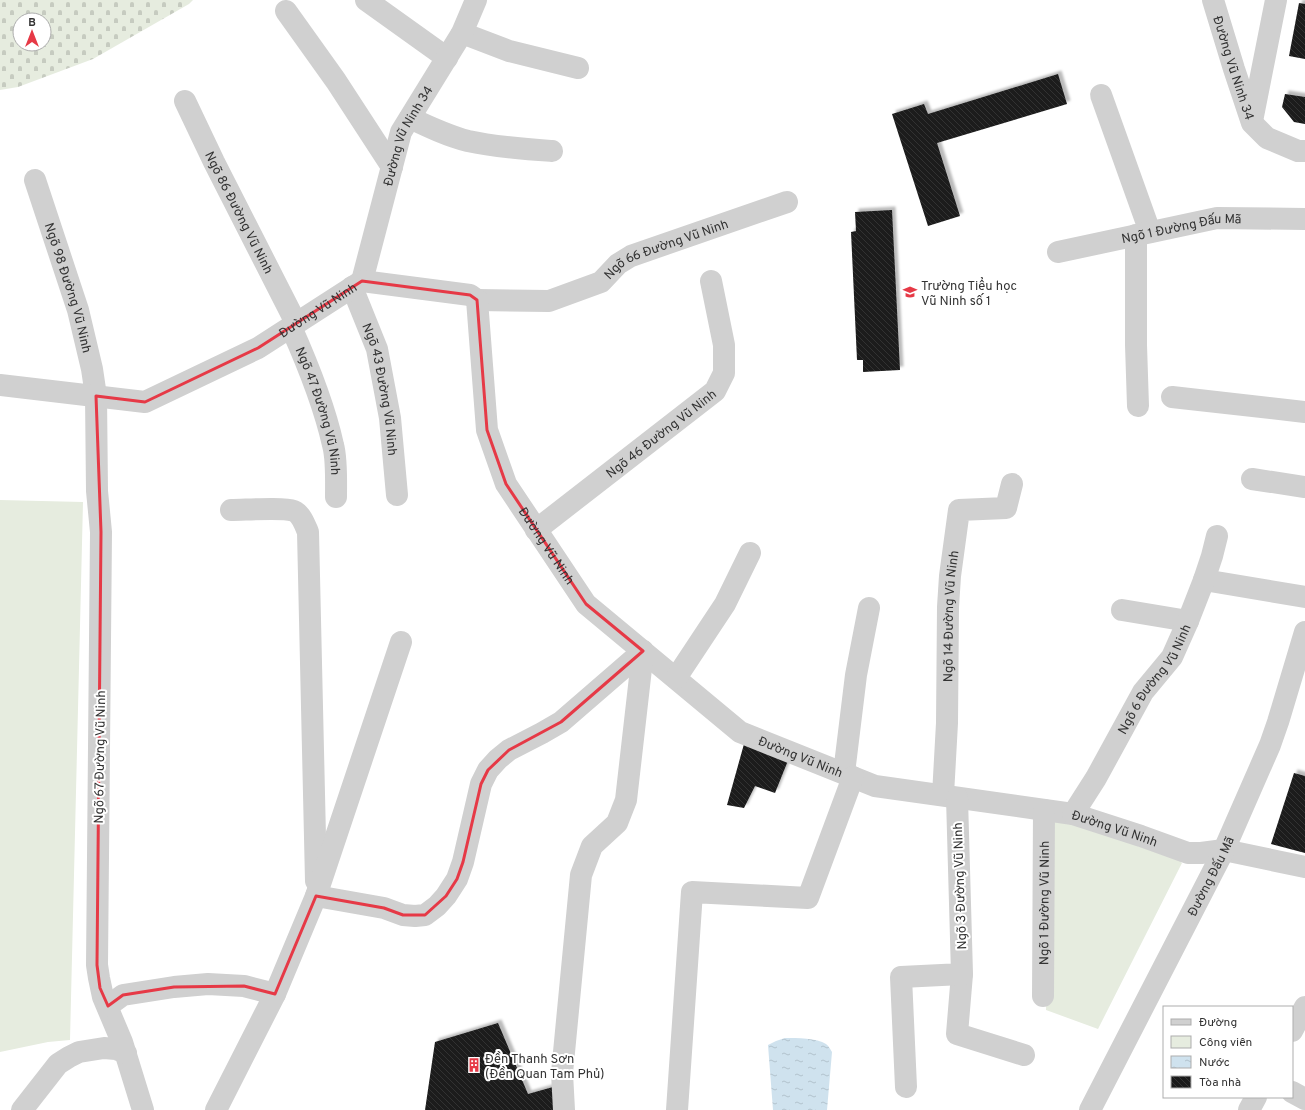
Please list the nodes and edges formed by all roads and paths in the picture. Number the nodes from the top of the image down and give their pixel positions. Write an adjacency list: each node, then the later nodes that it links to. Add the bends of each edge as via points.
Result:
1 (366, 0): 7 (street)
2 (476, 0): 6 (street, Đường Vũ Ninh 34)
3 (1213, 0): 12 (street, Đường Vũ Ninh 34)
4 (1276, 0): 12 (street)
5 (286, 11): 15 (street)
6 (462, 34): 7 (street, Đường Vũ Ninh 34); 8 (street, via 509,51)
7 (447, 58): 11 (street, Đường Vũ Ninh 34)
8 (578, 68)
9 (1101, 95): 19 (street)
10 (185, 101): 24 (street, Ngõ 86 Đường Vũ Ninh)
11 (410, 118): 13 (street, via 434,130 468,141); 15 (street, Đường Vũ Ninh 34, via 401,132)
12 (1252, 122): 14 (street, Đường Vũ Ninh 34, via 1267,138 1298,151)
13 (552, 151)
14 (1305, 151)
15 (392, 167): 22 (street, Đường Vũ Ninh 34)
16 (35, 180): 26 (street, Ngõ 98 Đường Vũ Ninh, via 78,310)
17 (786, 202): 23 (street, Ngõ 66 Đường Vũ Ninh, via 631,256 618,264 601,282 549,301)
18 (1305, 219): 19 (street, Ngõ 1 Đường Đấu Mã, via 1217,218)
19 (1143, 234): 20 (street, Ngõ 1 Đường Đấu Mã); 28 (street, via 1136,345)
20 (1058, 252)
21 (711, 281): 36 (street, Ngõ 46 Đường Vũ Ninh, via 724,345 724,373 715,391)
22 (357, 284): 23 (street, Đường Vũ Ninh, via 459,293 470,295); 24 (street, Đường Vũ Ninh); 33 (street, Ngõ 43 Đường Vũ Ninh, via 377,349 390,418)
23 (477, 300): 36 (street, Đường Vũ Ninh, via 487,430 506,484)
24 (294, 325): 26 (street, Đường Vũ Ninh, via 258,348 145,402); 34 (street, Ngõ 47 Đường Vũ Ninh, via 334,446)
25 (0, 385): 26 (street, Đường Vũ Ninh)
26 (96, 396): 58 (street, Ngõ 67 Đường Vũ Ninh, via 97,491 101,532 97,964 100,988)
27 (1172, 397): 29 (street)
28 (1138, 406)
29 (1305, 412)
30 (1252, 479): 32 (street)
31 (1012, 484): 49 (street, Ngõ 14 Đường Vũ Ninh, via 1006,508 959,510 948,607 947,723)
32 (1305, 487)
33 (397, 494)
34 (336, 497)
35 (231, 510): 54 (street, via 283,509 295,512 308,532)
36 (536, 530): 46 (street, Đường Vũ Ninh, via 586,604)
37 (1217, 536): 39 (street, Ngõ 6 Đường Vũ Ninh)
38 (750, 553): 47 (street, via 725,604)
39 (1204, 580): 40 (street); 43 (street, Ngõ 6 Đường Vũ Ninh)
40 (1305, 597)
41 (869, 608): 48 (street, via 856,675)
42 (1122, 610): 43 (street)
43 (1188, 621): 51 (street, Ngõ 6 Đường Vũ Ninh, via 1172,657 1143,692 1096,778)
44 (1305, 632): 52 (street, Đường Đấu Mã, via 1270,745)
45 (401, 642): 54 (street)
46 (643, 651): 47 (street, Đường Vũ Ninh); 54 (street, via 561,722 509,750 488,770 481,784 463,862 456,879 446,896 425,915 403,915 384,908); 70 (street, via 626,800 617,823 592,846 581,876 562,1072)
47 (676, 678): 48 (street, Đường Vũ Ninh, via 740,732)
48 (849, 775): 49 (street, Đường Vũ Ninh, via 875,786); 71 (street, via 808,898 692,892)
49 (950, 796): 50 (street, Đường Vũ Ninh); 55 (street, Ngõ 3 Đường Vũ Ninh)
50 (1044, 810): 51 (street, Đường Vũ Ninh); 57 (street, Ngõ 1 Đường Vũ Ninh)
51 (1073, 814): 52 (street, Đường Vũ Ninh, via 1188,853)
52 (1224, 850): 53 (street, Đường Vũ Ninh); 72 (street, Đường Đấu Mã)
53 (1305, 867)
54 (316, 896): 56 (street)
55 (962, 974): 62 (street, Ngõ 3 Đường Vũ Ninh, via 957,1034); 63 (street, via 901,977)
56 (275, 994): 58 (street, via 258,988 208,984 123,995); 69 (street)
57 (1043, 996)
58 (108, 1006): 61 (street, Ngõ 67 Đường Vũ Ninh)
59 (1305, 1007): 60 (street)
60 (1293, 1029)
61 (126, 1053): 67 (street, via 116,1048 104,1048 84,1051 69,1057 58,1064); 68 (street, Ngõ 67 Đường Vũ Ninh)
62 (1024, 1056)
63 (906, 1087)
64 (1293, 1093): 66 (street)
65 (1255, 1098): 73 (street)
66 (1305, 1099)
67 (22, 1110)
68 (143, 1110)
69 (216, 1110)
70 (564, 1110)
71 (677, 1110)
72 (1090, 1110)
73 (1249, 1110)

